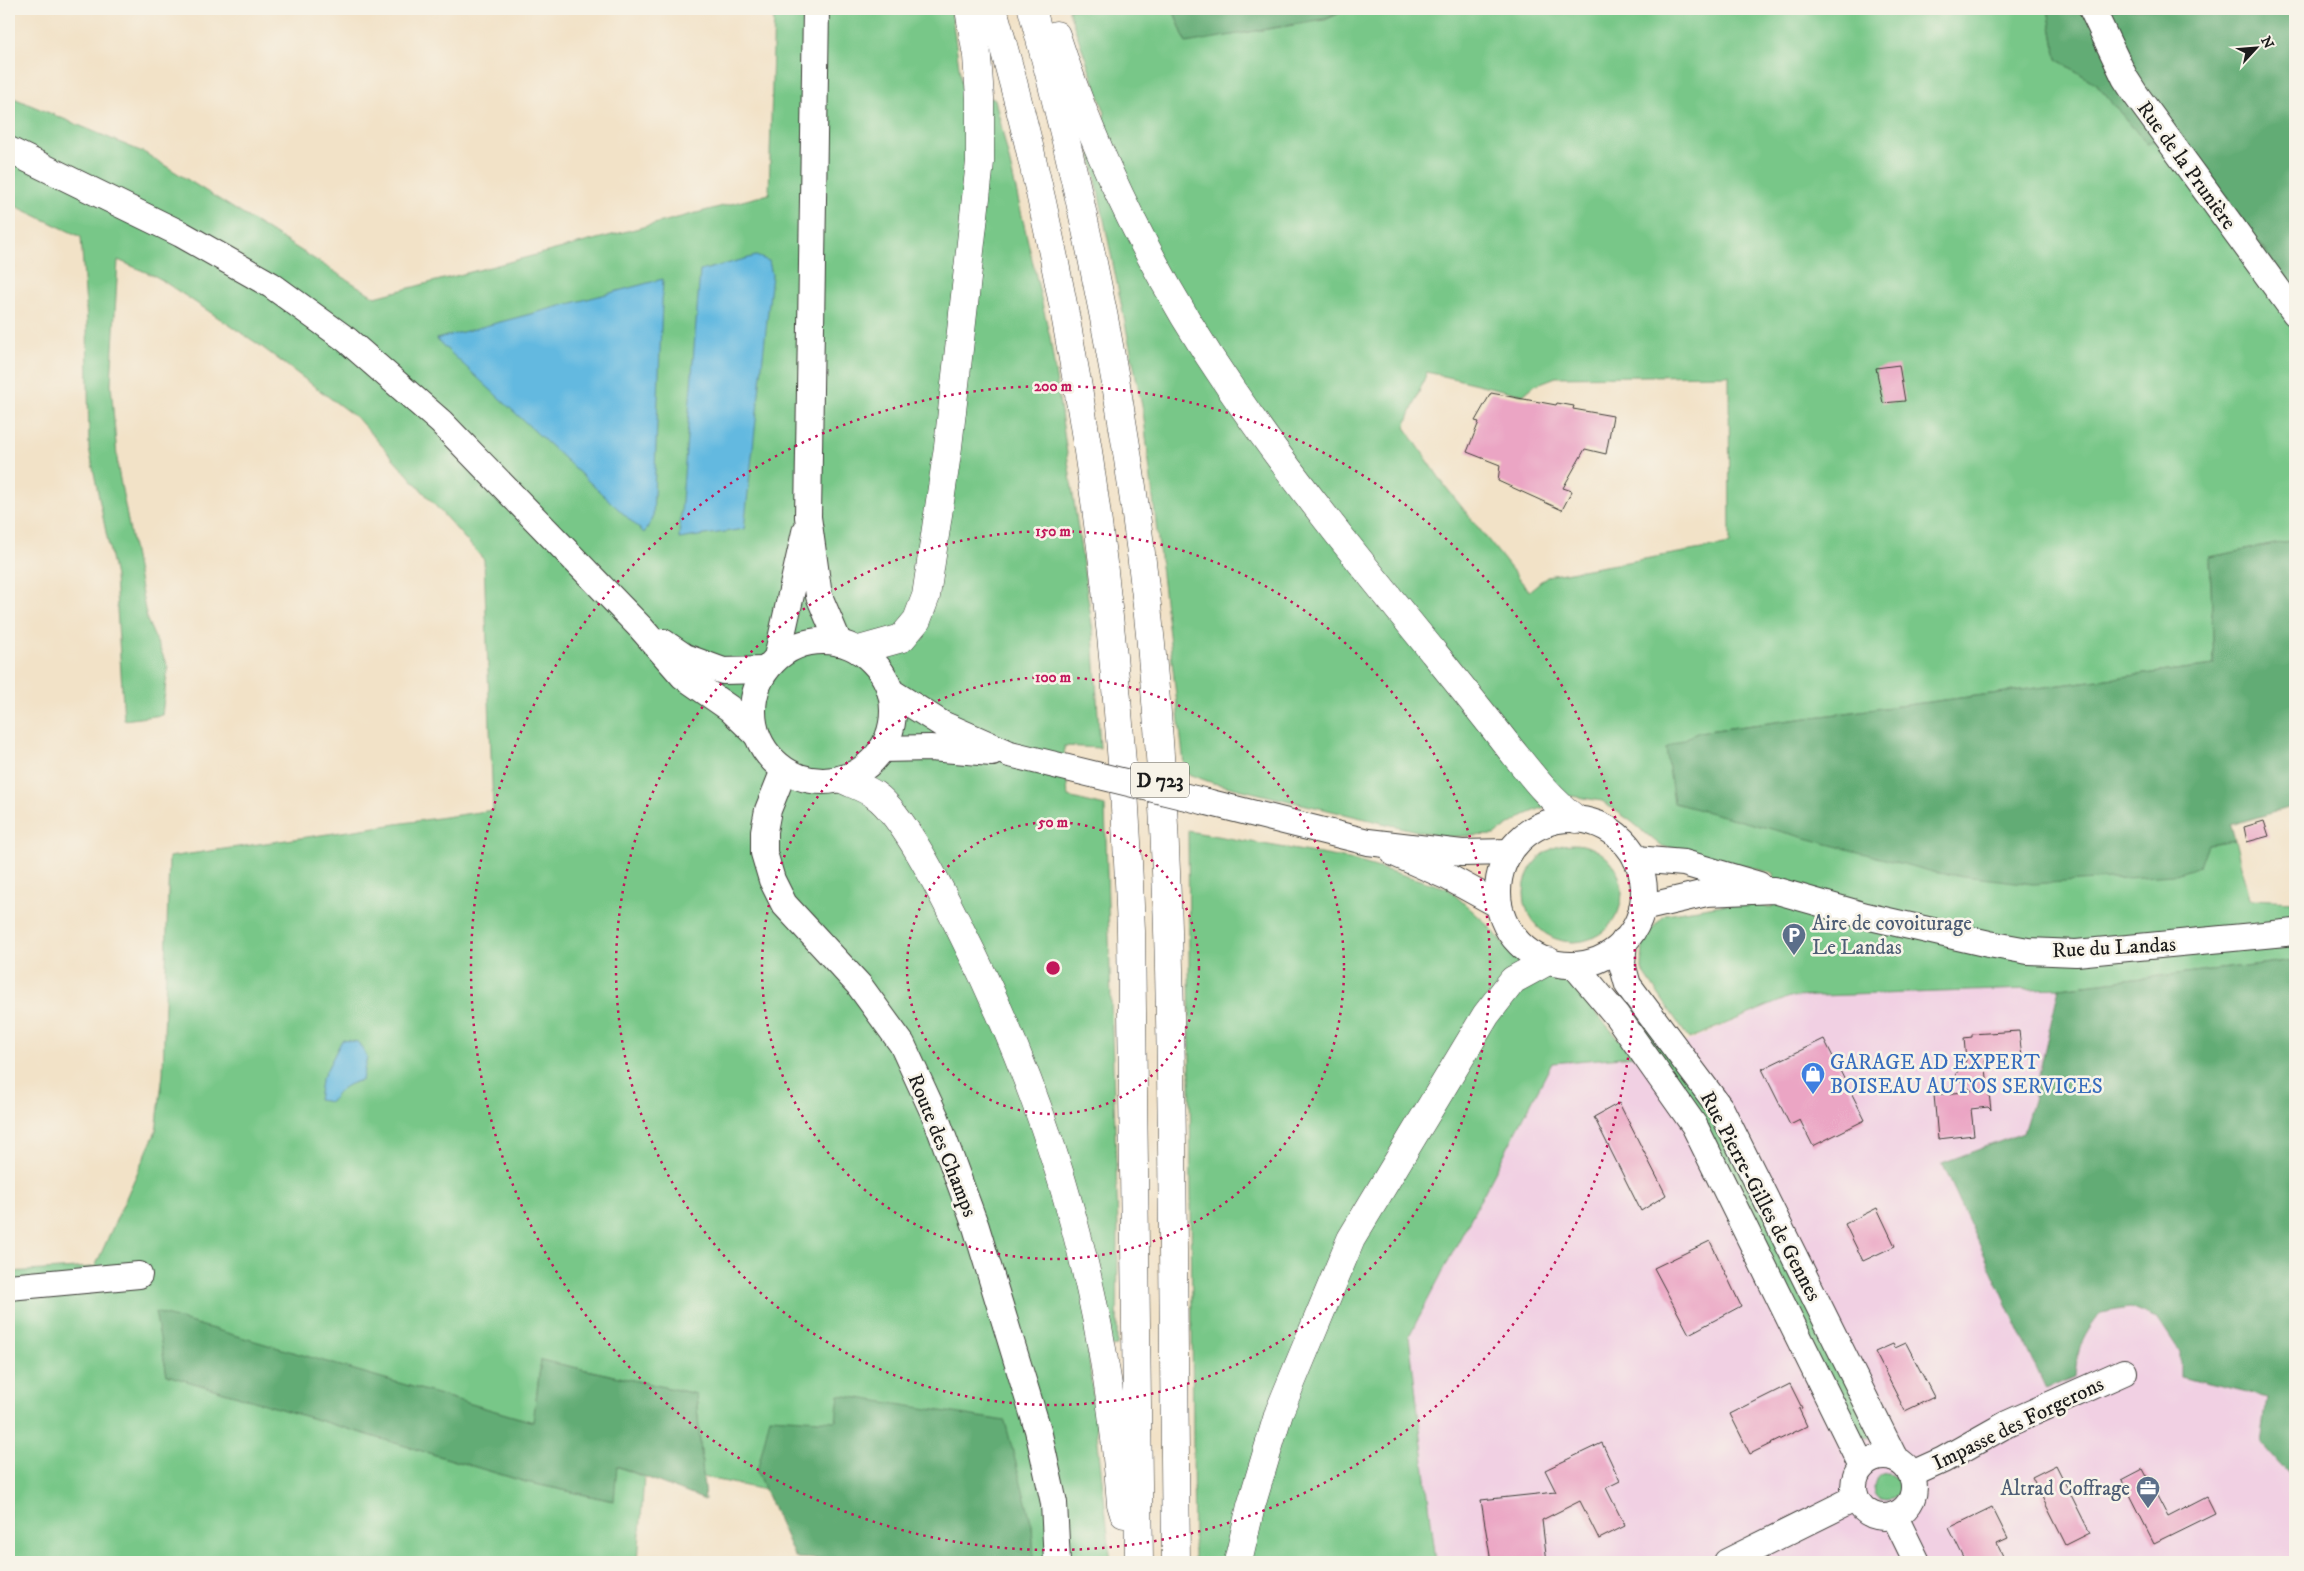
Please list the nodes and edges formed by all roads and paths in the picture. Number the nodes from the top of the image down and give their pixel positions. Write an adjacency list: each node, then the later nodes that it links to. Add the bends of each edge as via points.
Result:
1 (816, 9): 9 (street)
2 (969, 9): 11 (highway, via 978,65 980,162 948,447 926,596 917,620 902,638)
3 (993, 9): 36 (highway, D 723, via 1042,206 1074,369 1095,501 1114,659 1131,931)
4 (1032, 9): 38 (highway, D 723, via 1074,177 1118,395 1155,691 1168,918)
5 (1048, 9): 19 (highway, via 1073,84 1116,185 1172,294 1230,387 1273,448 1419,635 1558,806)
6 (2092, 9): 8 (street, Rue de la Prunière, via 2136,95)
7 (9, 150): 10 (street, via 181,234 271,285 347,340 441,422)
8 (2295, 313)
9 (808, 517): 11 (street, via 819,596); 12 (street)
10 (641, 628): 12 (street, via 685,657 723,671); 14 (street, via 683,676 729,708)
11 (849, 646): 12 (street, via 817,641 803,644); 13 (street, via 878,668)
12 (771, 664): 14 (street, via 755,690 752,712)
13 (890, 691): 15 (street, via 893,711 890,731); 16 (street, via 942,724)
14 (756, 734): 17 (street, via 767,754)
15 (882, 750): 16 (street, via 930,748); 18 (street, via 858,772)
16 (1010, 754): 20 (street, bridge)
17 (784, 770): 18 (street, via 802,779 822,782); 37 (street, Route des Champs, via 768,810 764,831 764,853 772,880 784,904 859,985 902,1044 936,1118 976,1227 1038,1430 1054,1503)
18 (842, 779): 36 (highway, via 874,794 908,836 977,963 1030,1084 1060,1169 1090,1283 1113,1416 1120,1504)
19 (1576, 819): 21 (street, via 1538,826 1522,837); 22 (street, via 1611,831)
20 (1368, 842): 21 (street, via 1462,853); 24 (street, via 1448,877)
21 (1510, 852): 24 (street, via 1500,877)
22 (1636, 859): 23 (street, via 1684,863); 25 (street, via 1643,883)
23 (1774, 890): 25 (street, Rue du Landas, via 1706,893); 26 (street, Rue du Landas, via 1866,916 2028,951 2076,953)
24 (1499, 904): 28 (street, via 1505,923 1516,940 1531,953)
25 (1642, 908): 27 (street)
26 (2295, 932)
27 (1624, 941): 28 (street, via 1610,954 1593,962); 33 (street, Rue Pierre-Gilles de Gennes, via 1622,964 1628,985 1720,1110)
28 (1561, 963): 32 (street, Rue Pierre-Gilles de Gennes, via 1617,1016 1694,1125); 39 (highway, via 1513,980 1486,1014 1351,1239 1279,1412)
29 (139, 1276): 30 (street)
30 (9, 1287)
31 (2124, 1372): 33 (street, Impasse des Forgerons, via 2007,1424 1943,1460)
32 (1862, 1466): 33 (street, via 1877,1458); 34 (street, via 1855,1481)
33 (1903, 1466): 35 (street, Rue Pierre-Gilles de Gennes, via 1914,1484 1910,1503)
34 (1856, 1498): 35 (street, via 1868,1512 1885,1517); 40 (street)
35 (1894, 1515): 41 (street)
36 (1139, 1560)
37 (1057, 1562)
38 (1176, 1562)
39 (1238, 1562)
40 (1727, 1562)
41 (1917, 1562)

